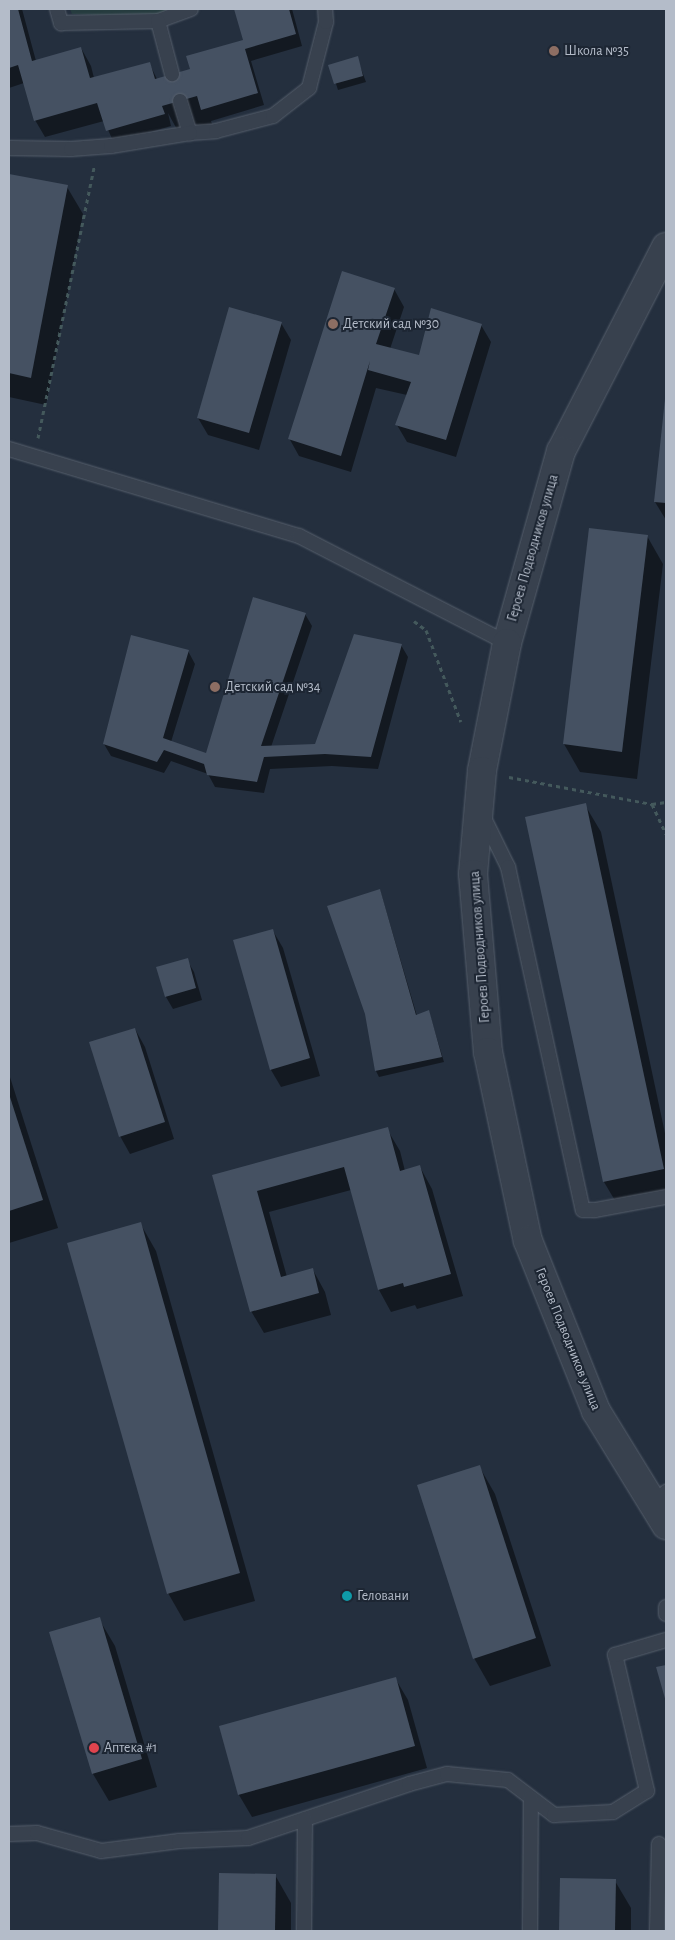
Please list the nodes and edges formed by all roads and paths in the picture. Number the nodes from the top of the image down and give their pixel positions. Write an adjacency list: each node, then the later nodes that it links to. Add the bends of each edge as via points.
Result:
1 (56, 9): 4 (lane, via 61,23)
2 (190, 9): 4 (lane)
3 (325, 9): 7 (lane, via 326,22 309,88 273,116 216,131)
4 (158, 21): 5 (lane)
5 (172, 74)
6 (180, 101): 7 (lane)
7 (190, 133): 8 (lane)
8 (98, 147): 9 (lane); 12 (path)
9 (9, 148)
10 (666, 247): 14 (street, Героев Подводников улица, via 561,451)
11 (9, 448): 12 (lane)
12 (35, 456): 14 (lane, via 298,536)
13 (411, 620): 15 (path, via 426,630 461,718)
14 (507, 643): 16 (street, Героев Подводников улица)
15 (460, 728)
16 (482, 771): 18 (path); 19 (street, Героев Подводников улица)
17 (666, 802): 18 (path)
18 (652, 804): 20 (path)
19 (478, 808): 21 (lane, via 508,867 583,1210); 22 (street, Героев Подводников улица, via 473,874 488,1052 528,1242 596,1411)
20 (666, 834)
21 (666, 1197)
22 (663, 1508)
23 (666, 1607): 24 (lane)
24 (666, 1614)
25 (666, 1640): 26 (lane, via 615,1655 647,1791 613,1812 592,1814 554,1815)
26 (531, 1798): 27 (lane, via 508,1780 447,1774); 31 (lane)
27 (305, 1819): 28 (lane, via 248,1838 179,1841 102,1851 37,1833); 30 (lane)
28 (9, 1834)
29 (660, 1844): 32 (lane)
30 (304, 1931)
31 (530, 1931)
32 (657, 1931)

